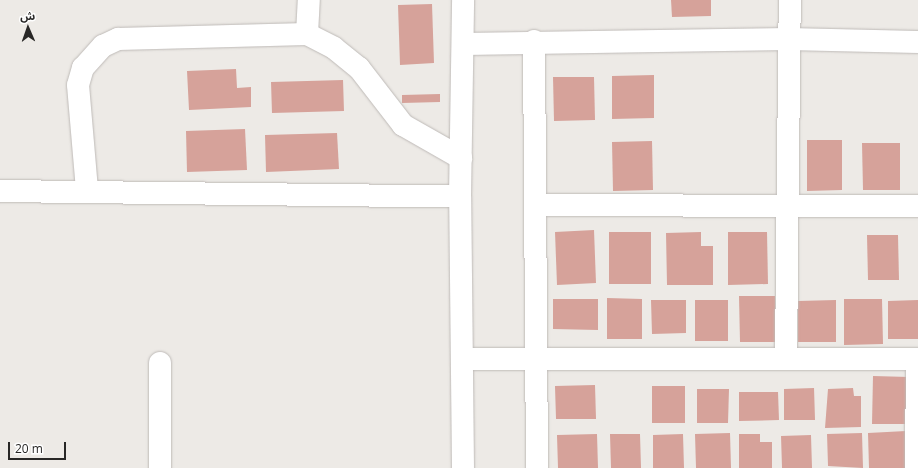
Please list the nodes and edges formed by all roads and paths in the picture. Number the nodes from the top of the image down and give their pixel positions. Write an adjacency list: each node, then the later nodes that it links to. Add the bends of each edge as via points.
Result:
1 (309, 0): 4 (street)
2 (463, 0): 8 (street)
3 (790, 0): 5 (street)
4 (307, 34): 9 (street, via 334,48 359,68 403,125); 10 (street, via 118,39 103,46 83,68 78,85)
5 (788, 39): 6 (street); 7 (street); 14 (street)
6 (534, 41): 8 (street); 13 (street)
7 (918, 42)
8 (464, 44): 9 (street)
9 (461, 158): 12 (street)
10 (87, 190): 11 (street); 12 (street)
11 (0, 191)
12 (460, 197): 16 (street)
13 (537, 205): 14 (street); 17 (street)
14 (786, 206): 15 (street); 18 (street)
15 (918, 206)
16 (463, 359): 17 (street); 22 (street)
17 (536, 359): 18 (street); 23 (street)
18 (786, 359): 19 (street)
19 (917, 359): 24 (street)
20 (160, 363): 21 (street)
21 (160, 468)
22 (463, 468)
23 (537, 468)
24 (916, 468)

